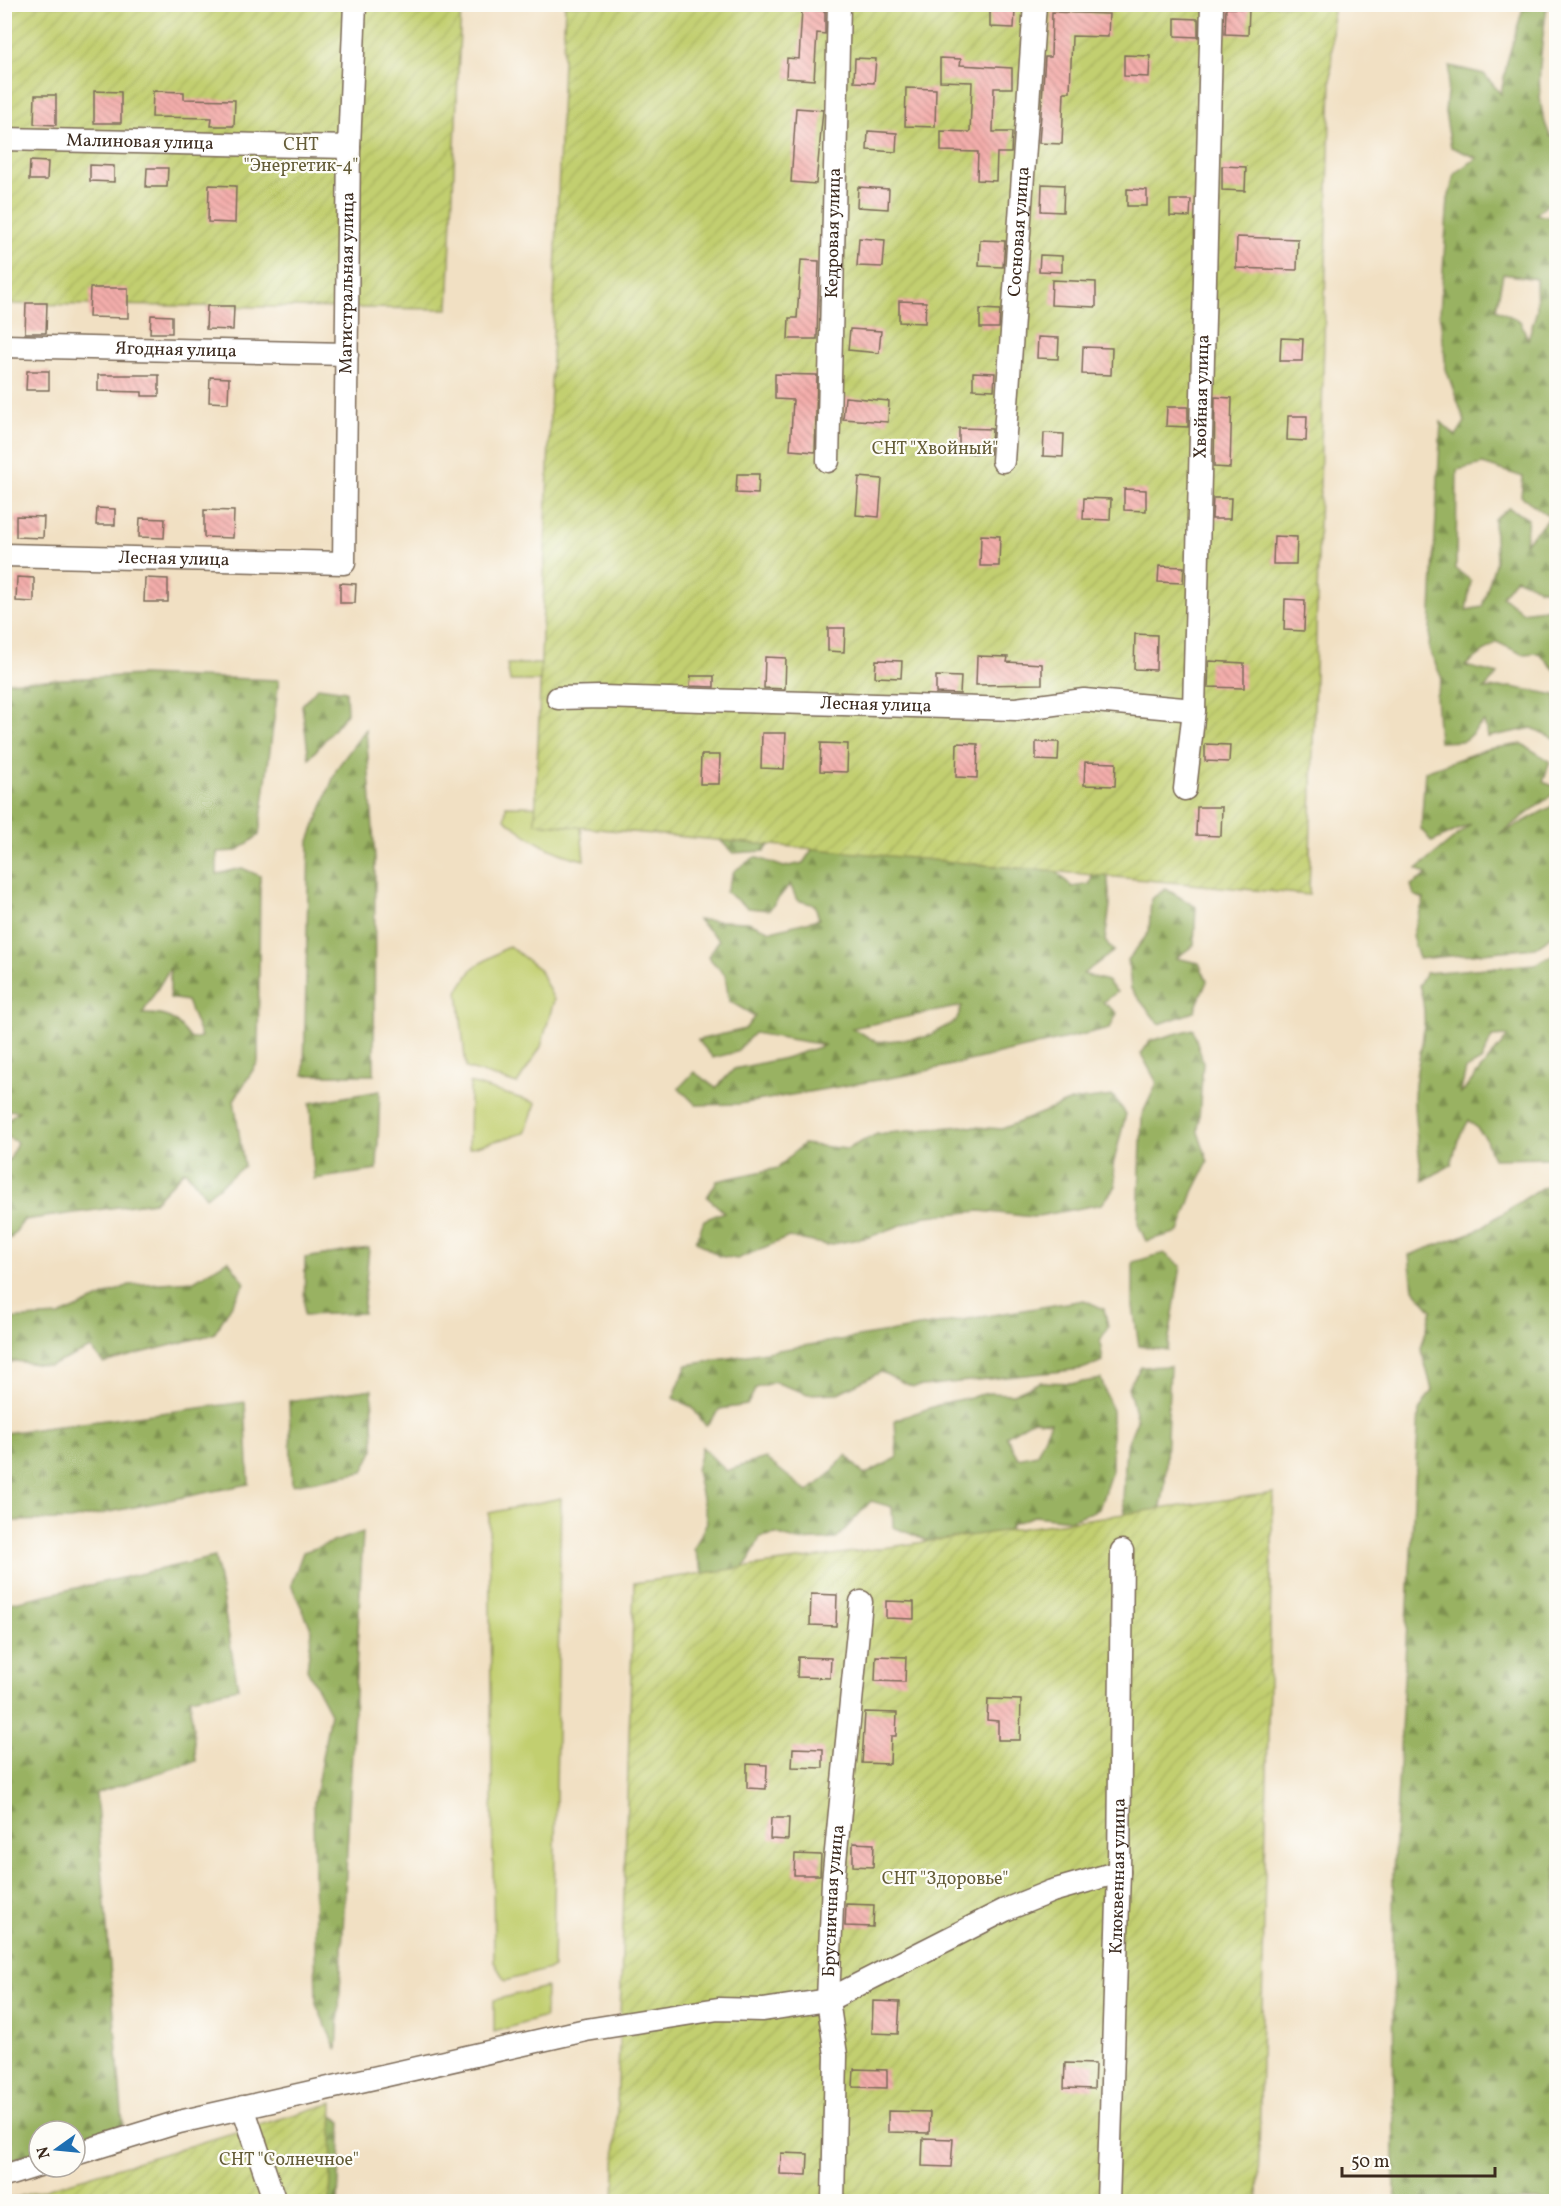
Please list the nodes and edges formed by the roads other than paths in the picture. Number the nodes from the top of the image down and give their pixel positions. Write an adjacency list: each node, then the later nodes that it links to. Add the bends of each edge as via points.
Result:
1 (355, 4): 6 (street, Магистральная улица)
2 (839, 4): 9 (street, Кедровая улица)
3 (1035, 4): 10 (street, Сосновая улица)
4 (1212, 4): 14 (street, Хвойная улица)
5 (4, 140): 6 (street, Малиновая улица)
6 (349, 147): 8 (street, Магистральная улица)
7 (4, 346): 8 (street, Ягодная улица)
8 (347, 354): 12 (street, Магистральная улица)
9 (828, 461)
10 (1003, 461)
11 (4, 555): 12 (street, Лесная улица)
12 (344, 563)
13 (558, 698): 14 (street, Лесная улица, via 1016,709 1083,700)
14 (1194, 710): 15 (street, Хвойная улица)
15 (1185, 789)
16 (1122, 1551): 18 (street, Клюквенная улица)
17 (861, 1602): 19 (street, Брусничная улица, via 833,1881)
18 (1119, 1872): 19 (street, via 1052,1891 1005,1910); 26 (street, Клюквенная улица)
19 (828, 2000): 20 (street, via 763,2010 718,2009 586,2030); 25 (street, Брусничная улица, via 836,2055)
20 (243, 2107): 21 (street, via 179,2121); 24 (street)
21 (87, 2150)
22 (27, 2169): 23 (street)
23 (4, 2176)
24 (275, 2202)
25 (833, 2202)
26 (1108, 2202)

